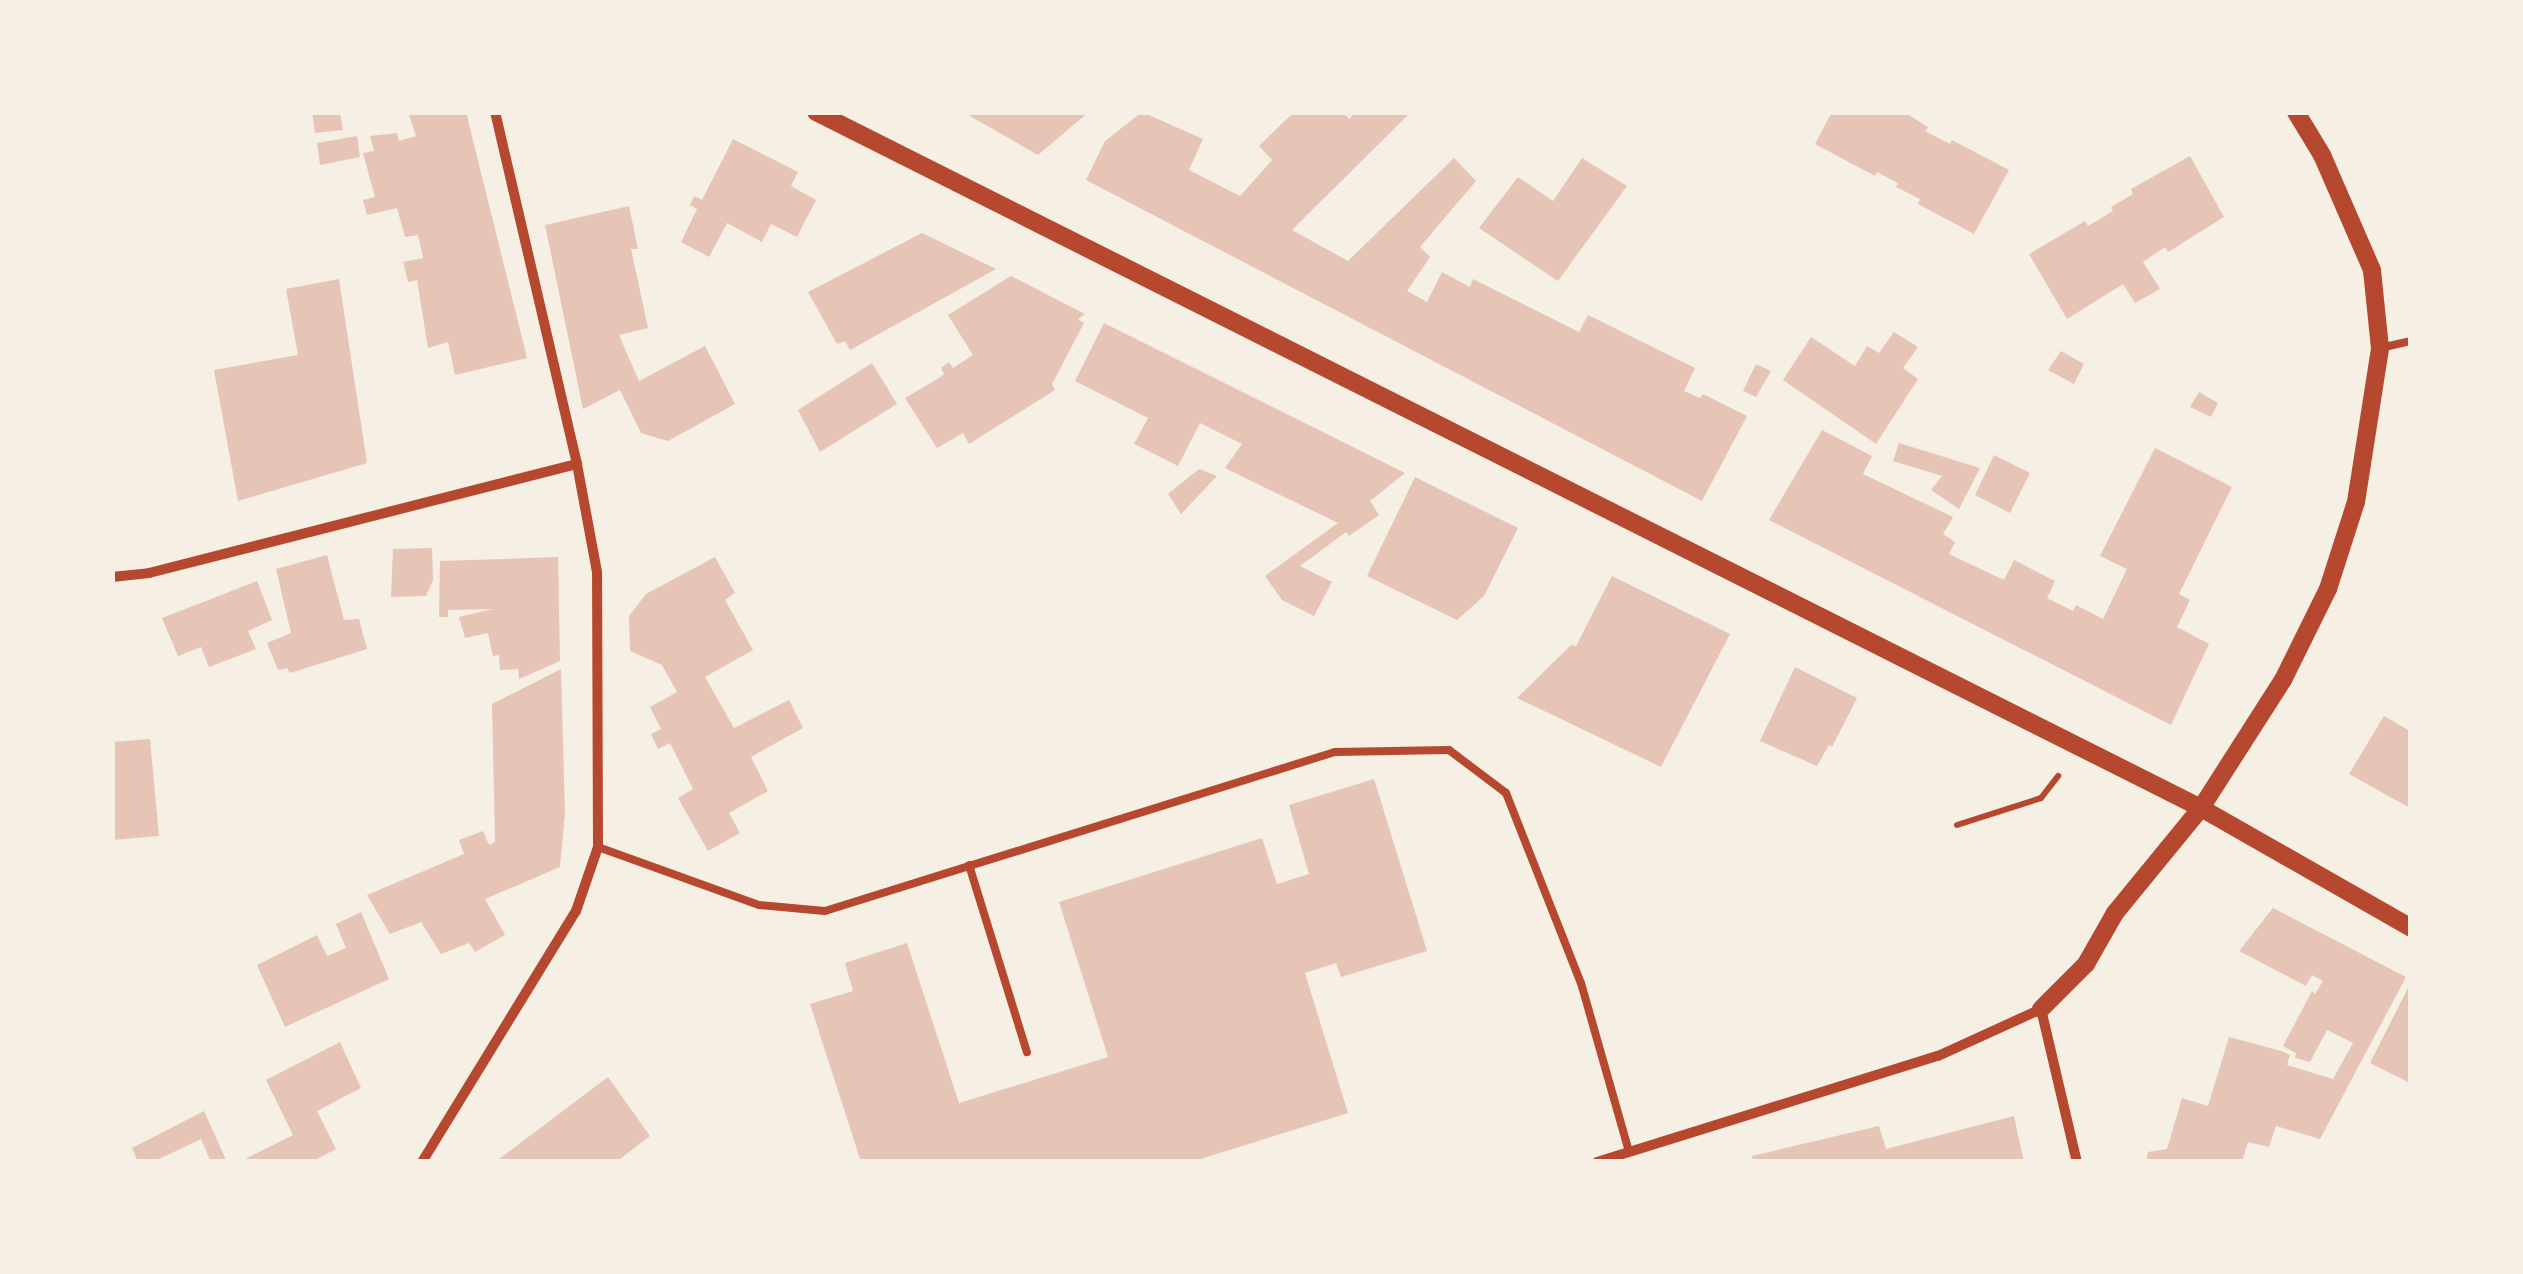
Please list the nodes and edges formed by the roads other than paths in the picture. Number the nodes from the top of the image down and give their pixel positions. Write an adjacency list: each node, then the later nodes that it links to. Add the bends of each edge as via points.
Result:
1 (495, 112): 6 (street)
2 (816, 112): 8 (street)
3 (2296, 112): 5 (street, via 2372,270)
4 (2410, 341): 5 (lane)
5 (2380, 348): 8 (street, via 2356,502 2328,589 2283,680)
6 (578, 464): 7 (street); 9 (street, via 597,572)
7 (112, 577)
8 (2201, 808): 11 (street); 12 (street, via 2115,913 2086,964)
9 (598, 847): 10 (lane, via 759,905 825,910); 15 (street, via 576,912)
10 (970, 865): 13 (lane); 14 (lane, via 1335,752 1449,750 1506,794 1581,983)
11 (2410, 927)
12 (2040, 1009): 14 (street, via 1938,1056); 17 (street)
13 (1027, 1052)
14 (1629, 1151): 16 (street)
15 (422, 1162)
16 (1597, 1162)
17 (2077, 1162)

